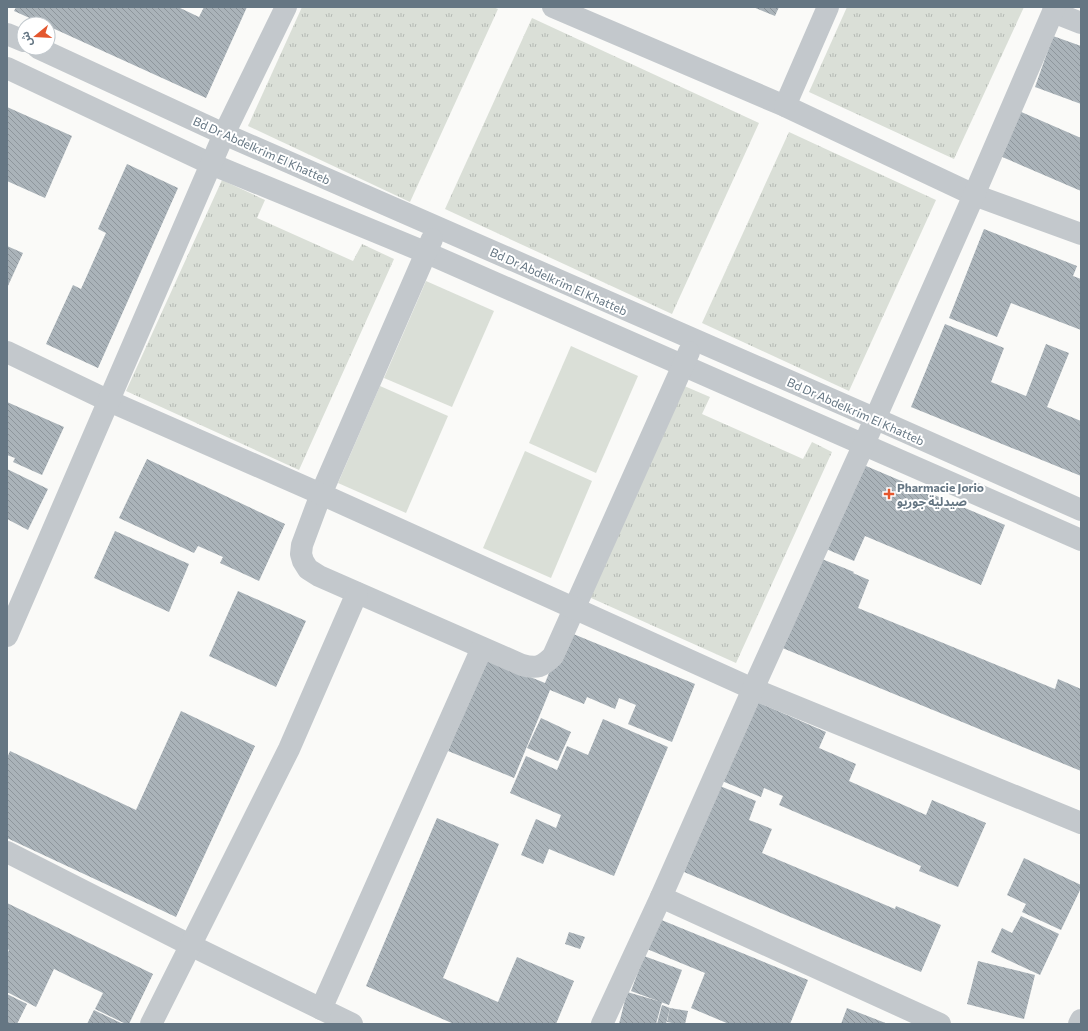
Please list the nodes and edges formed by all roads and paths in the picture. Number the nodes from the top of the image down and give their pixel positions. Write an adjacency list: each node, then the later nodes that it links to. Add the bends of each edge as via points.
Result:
1 (286, 7): 9 (street)
2 (553, 7): 8 (street)
3 (828, 7): 8 (street)
4 (1054, 10): 5 (street); 11 (street)
5 (1081, 23)
6 (55, 56): 9 (street, Bd Dr Abdelkrim El Khatteb)
7 (7, 68): 10 (street)
8 (785, 106): 11 (street)
9 (224, 134): 10 (street); 12 (street, Bd Dr Abdelkrim El Khatteb)
10 (211, 164): 14 (street); 18 (street)
11 (974, 195): 13 (street); 19 (street)
12 (437, 227): 14 (street); 15 (street, Bd Dr Abdelkrim El Khatteb)
13 (1081, 234)
14 (427, 253): 17 (street); 21 (street)
15 (694, 340): 17 (street); 19 (street, Bd Dr Abdelkrim El Khatteb)
16 (7, 352): 18 (street)
17 (684, 365): 20 (street); 26 (street)
18 (109, 401): 21 (street); 24 (street)
19 (874, 418): 20 (street); 22 (street, Bd Dr Abdelkrim El Khatteb)
20 (864, 444): 23 (street); 29 (street)
21 (321, 494): 25 (street, via 302,545 303,561 308,569 319,576); 26 (street)
22 (1081, 510)
23 (1081, 540)
24 (15, 593): 27 (street)
25 (357, 594): 28 (street); 33 (street, via 289,749)
26 (575, 608): 28 (street, via 553,656 541,666 532,668 522,665); 29 (street)
27 (7, 636)
28 (482, 648): 34 (street)
29 (752, 689): 30 (street); 32 (street)
30 (1081, 823)
31 (7, 852): 33 (street)
32 (661, 897): 38 (street); 39 (street)
33 (190, 945): 34 (street); 36 (street)
34 (321, 1009): 37 (street)
35 (1081, 1020): 40 (street)
36 (152, 1024)
37 (352, 1024)
38 (602, 1024)
39 (940, 1024)
40 (1079, 1024)

